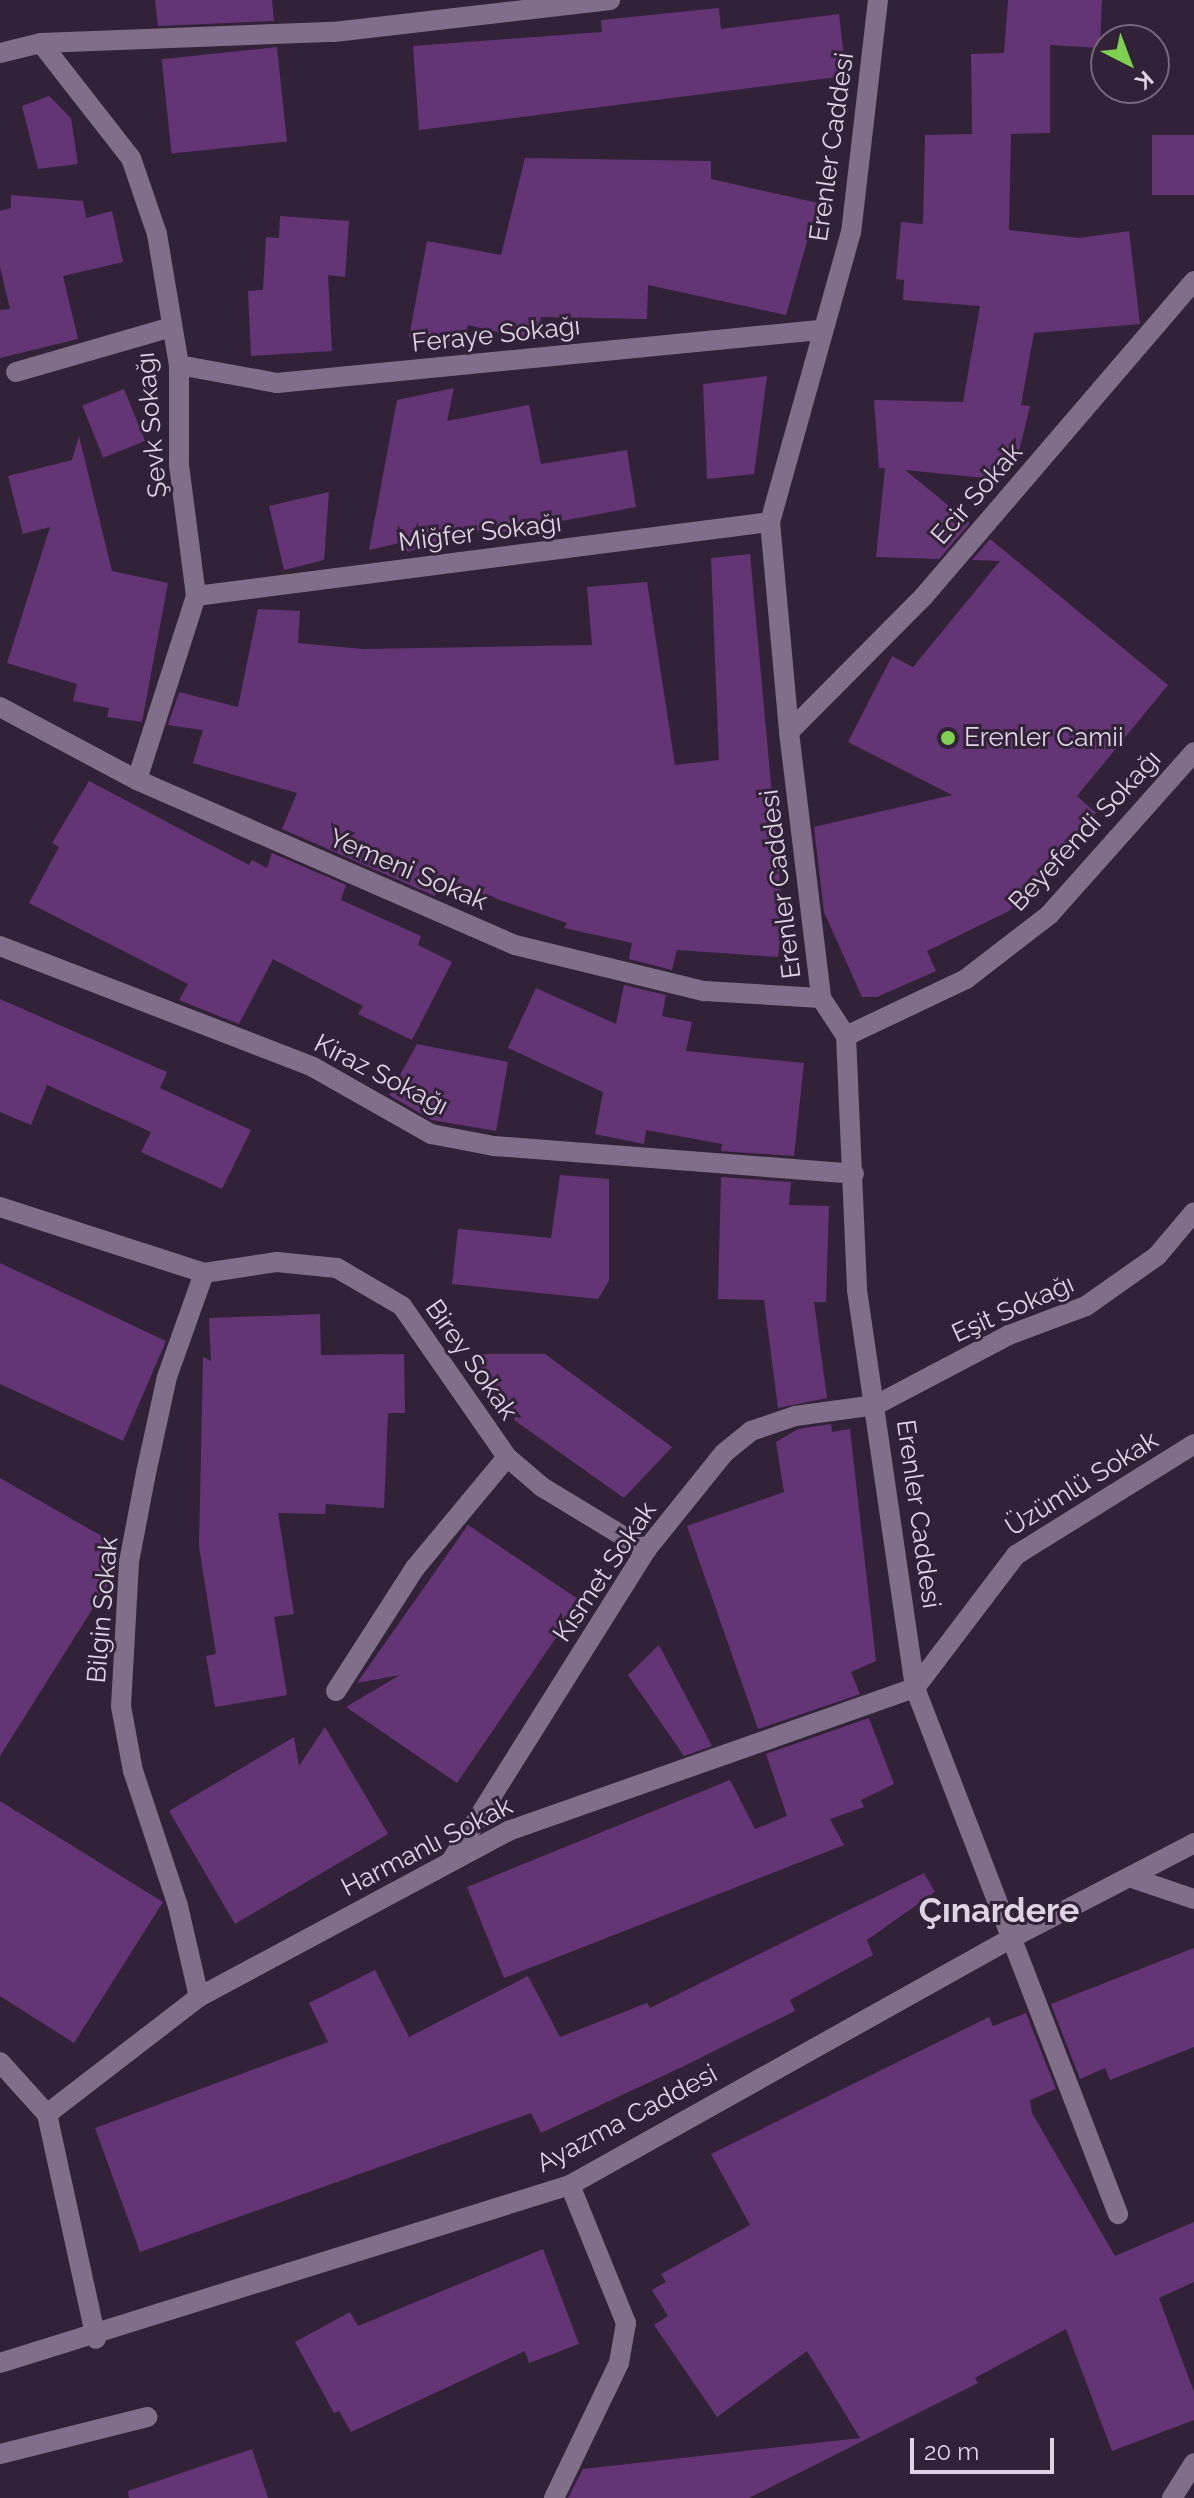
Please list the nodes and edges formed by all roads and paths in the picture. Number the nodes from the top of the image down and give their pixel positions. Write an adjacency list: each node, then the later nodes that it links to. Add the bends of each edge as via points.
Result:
1 (610, 0): 3 (street)
2 (878, 0): 8 (street, Erenler Caddesi, via 851,232)
3 (452, 8): 4 (street, via 334,32)
4 (41, 43): 5 (street); 7 (street, Şevk Sokağı, via 131,158 157,234)
5 (0, 53)
6 (1194, 281): 14 (street, Ecir Sokak, via 924,596)
7 (168, 328): 9 (street, Şevk Sokağı); 10 (street)
8 (819, 330): 9 (street, Feraye Sokağı, via 277,383); 11 (street, Erenler Caddesi)
9 (179, 365): 12 (street, Şevk Sokağı, via 179,465)
10 (16, 372)
11 (770, 522): 12 (street, Miğfer Sokağı); 14 (street, Erenler Caddesi)
12 (196, 596): 16 (street, Şevk Sokağı)
13 (0, 707): 16 (street, Yemeni Sokak)
14 (789, 732): 18 (street, Erenler Caddesi)
15 (1194, 752): 19 (street, Beyefendi Sokağı, via 1049,915 966,979)
16 (137, 780): 18 (street, Yemeni Sokak, via 515,945 704,991)
17 (0, 946): 20 (street, Kiraz Sokağı, via 313,1067 431,1134 494,1146)
18 (821, 998): 19 (street, Erenler Caddesi)
19 (846, 1036): 20 (street, Erenler Caddesi)
20 (854, 1174): 24 (street, Erenler Caddesi, via 857,1290)
21 (0, 1207): 23 (street, Birey Sokak)
22 (1194, 1212): 24 (street, Eşit Sokağı, via 1157,1256 1086,1306 1009,1335)
23 (204, 1273): 26 (street, Birey Sokak, via 277,1262 337,1268 402,1306); 35 (street, Bilgin Sokak, via 167,1377 146,1473 129,1562 121,1692 133,1771 178,1906)
24 (876, 1405): 27 (street, Kısmet Sokak, via 795,1416 751,1431 724,1453); 28 (street, Erenler Caddesi)
25 (1194, 1444): 28 (street, Üzümlü Sokak, via 1016,1555)
26 (507, 1457): 27 (street, Birey Sokak, via 542,1487); 29 (street, via 415,1568)
27 (646, 1550): 31 (street, Kısmet Sokak)
28 (915, 1688): 31 (street, Harmanlı Sokak, via 508,1831); 34 (street, Erenler Caddesi)
29 (336, 1691)
30 (1194, 1843): 32 (street, Ayazma Caddesi)
31 (449, 1864): 35 (street, Harmanlı Sokak)
32 (1132, 1878): 33 (street); 34 (street, Ayazma Caddesi)
33 (1194, 1899)
34 (1008, 1940): 38 (street, Ayazma Caddesi); 39 (street, Erenler Caddesi)
35 (199, 1997): 37 (street, Harmanlı Sokak)
36 (0, 2062): 37 (street)
37 (47, 2114): 40 (street)
38 (570, 2185): 40 (street, Ayazma Caddesi); 45 (street, via 626,2323 619,2363)
39 (1118, 2214)
40 (96, 2339): 41 (street, Ayazma Caddesi)
41 (0, 2363)
42 (147, 2417): 43 (street)
43 (0, 2454)
44 (1194, 2463): 46 (street)
45 (554, 2498)
46 (1172, 2498)

